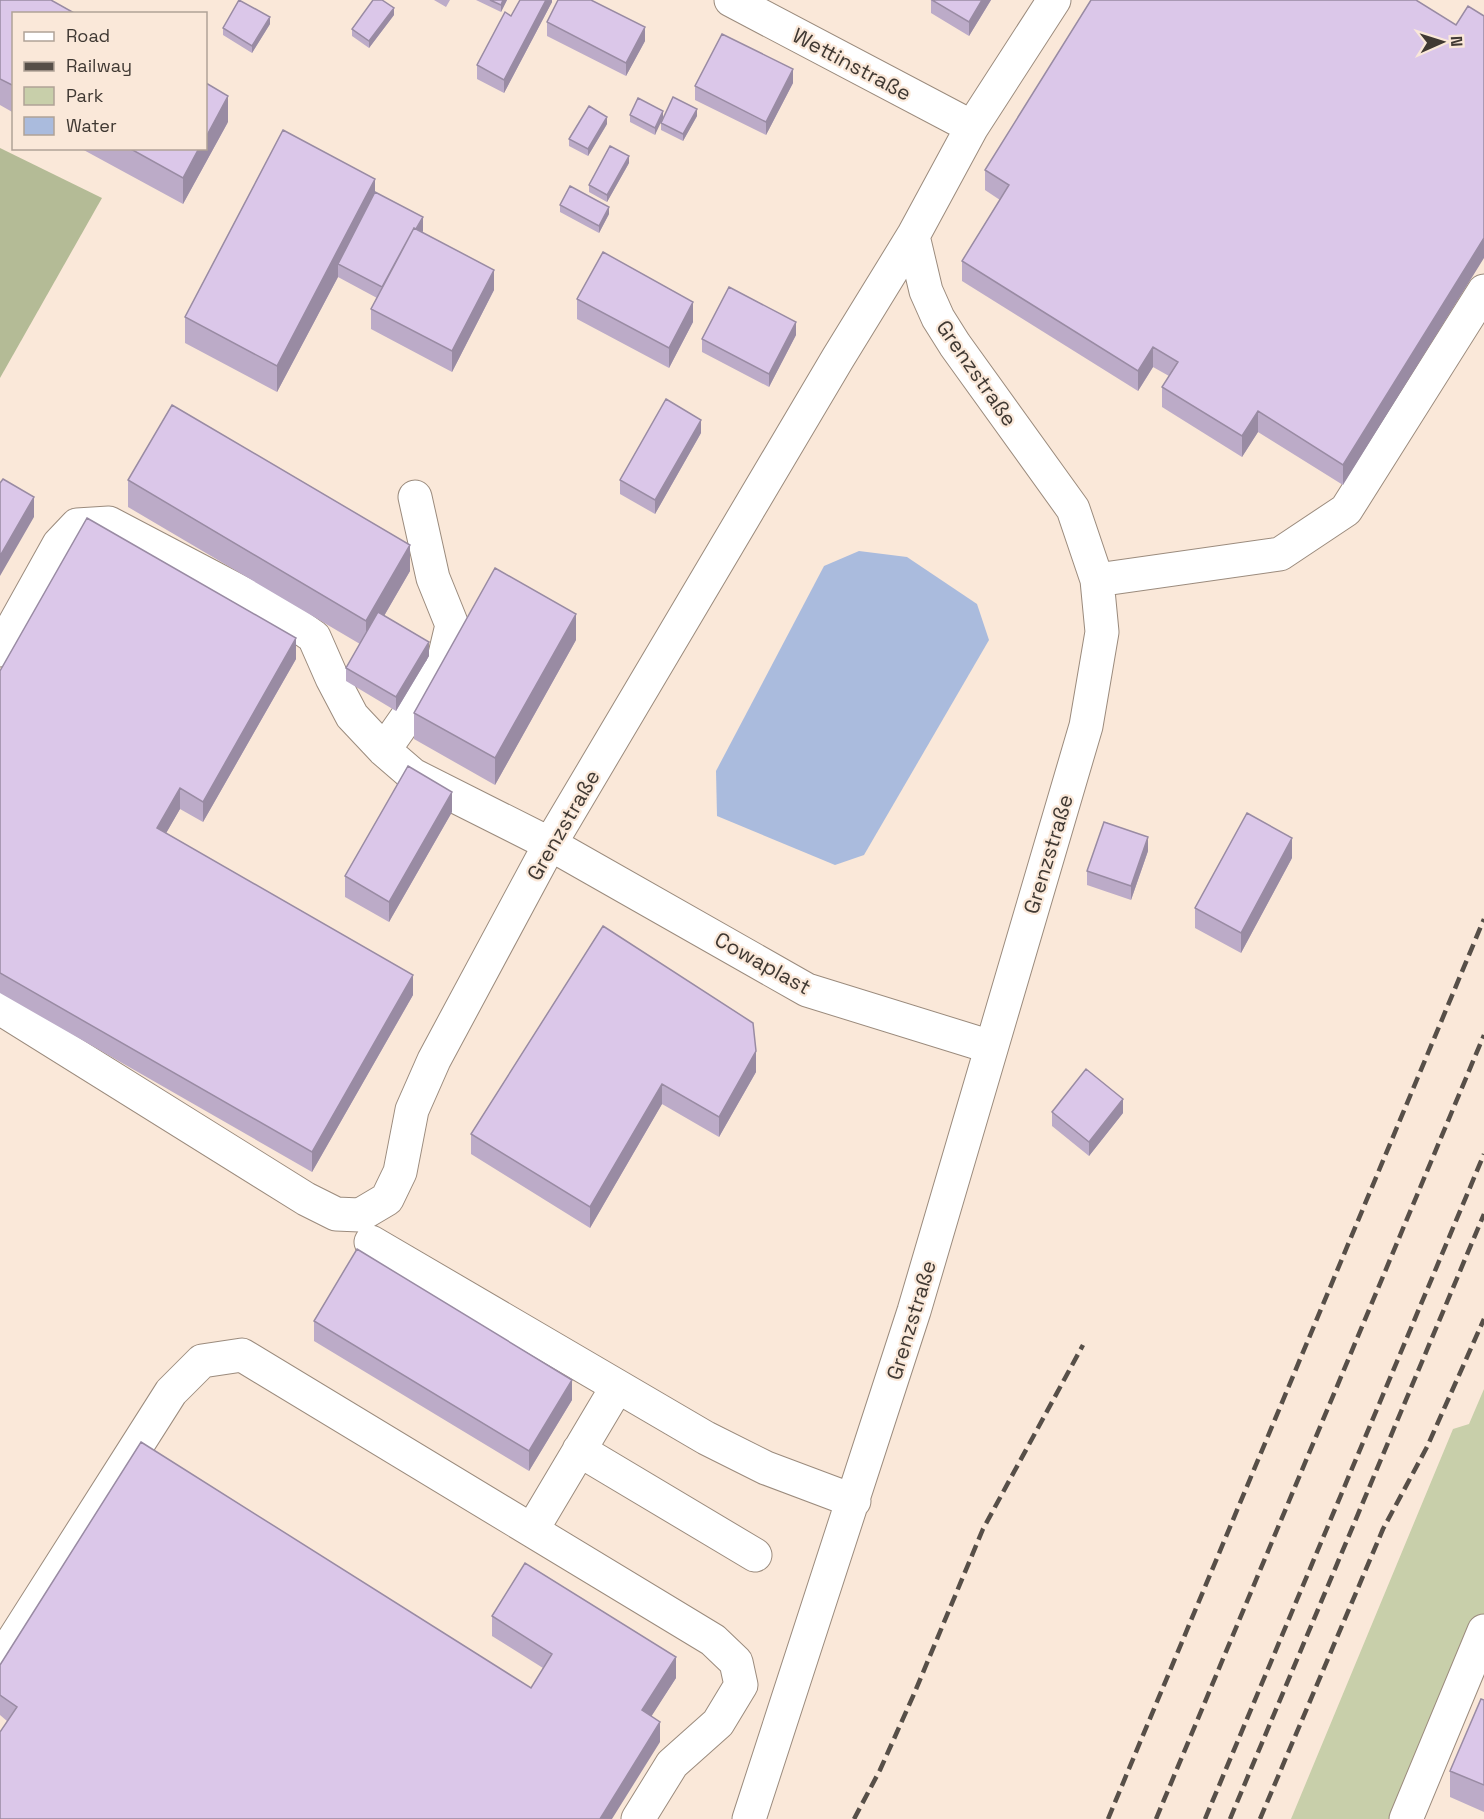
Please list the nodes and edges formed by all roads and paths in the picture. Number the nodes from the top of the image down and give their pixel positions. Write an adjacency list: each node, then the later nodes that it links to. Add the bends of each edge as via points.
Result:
1 (731, 0): 3 (street, Wettinstraße)
2 (1054, 0): 3 (street, Grenzstraße)
3 (972, 127): 4 (street, Grenzstraße)
4 (914, 236): 7 (street, Grenzstraße, via 926,291 938,318 1073,509); 10 (street, Grenzstraße)
5 (1484, 291): 7 (street, via 1346,510 1280,554)
6 (415, 498): 9 (street, via 433,578 452,625 442,667)
7 (1097, 580): 12 (street, Grenzstraße, via 1102,632 1086,726)
8 (0, 650): 9 (street, Cowaplast, via 59,544 77,525 109,523 280,613 314,637 352,716)
9 (384, 750): 10 (street, Cowaplast, via 413,775)
10 (550, 843): 11 (street, Grenzstraße, via 434,1060 412,1110 400,1172 387,1199 360,1215 336,1214 306,1199); 12 (street, Cowaplast, via 807,990)
11 (0, 1008)
12 (991, 1047): 16 (street, Grenzstraße)
13 (371, 1242): 14 (street)
14 (617, 1387): 15 (street); 16 (street, via 766,1468)
15 (579, 1450): 17 (street); 18 (street)
16 (854, 1501): 22 (street, Grenzstraße)
17 (532, 1530): 20 (street, via 242,1355 202,1360 171,1392); 21 (street, via 713,1640 736,1662)
18 (755, 1555)
19 (1484, 1631): 25 (street)
20 (0, 1661)
21 (741, 1685): 22 (street); 23 (street, via 718,1723 672,1764)
22 (788, 1702): 24 (street, Grenzstraße)
23 (638, 1819)
24 (750, 1819)
25 (1406, 1819)

